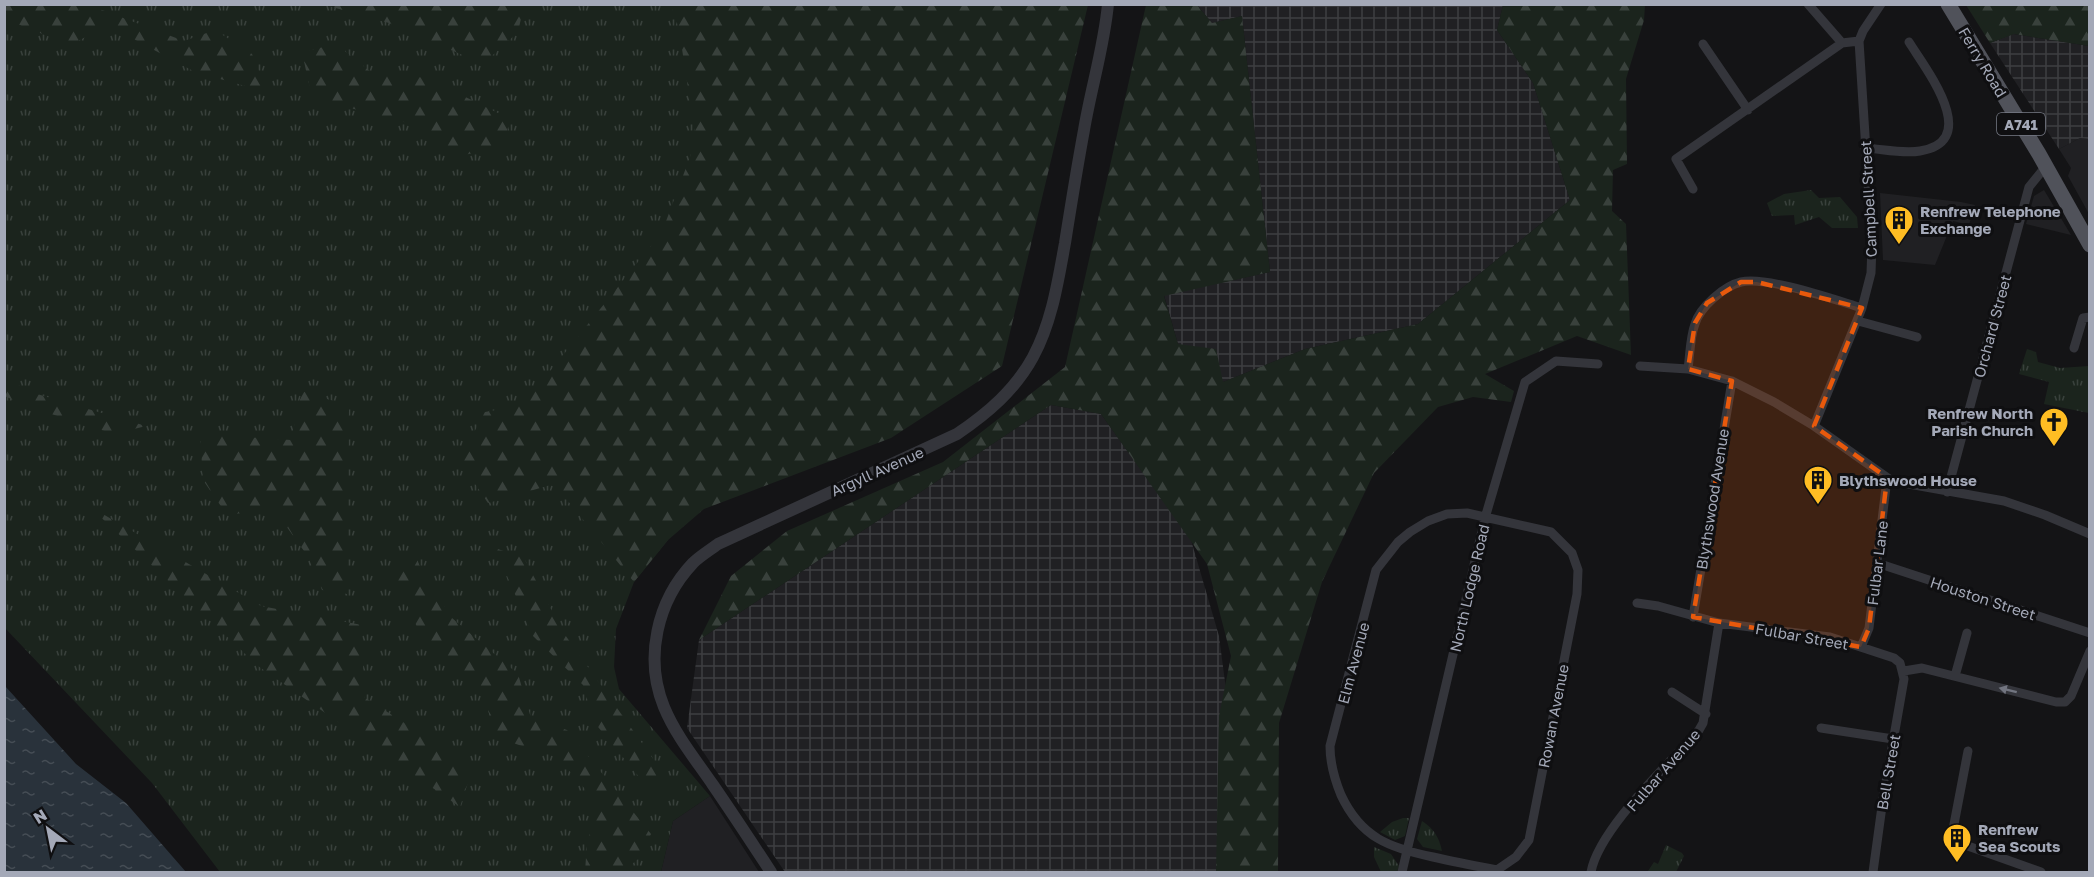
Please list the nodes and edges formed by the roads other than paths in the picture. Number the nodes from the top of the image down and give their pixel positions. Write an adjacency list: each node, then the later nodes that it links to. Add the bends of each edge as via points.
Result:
1 (1108, 4): 44 (street, Argyll Avenue, via 1057,287 1033,357 1011,390 988,413 957,434 718,544 693,562 673,589 659,619 654,664 664,708)
2 (1808, 4): 7 (street)
3 (1881, 4): 5 (street)
4 (1948, 4): 11 (main road, Ferry Road / A741)
5 (1859, 41): 7 (street); 10 (street, Campbell Street)
6 (1909, 42): 10 (street, via 1944,99 1950,122 1947,133 1932,147 1920,151)
7 (1842, 43): 9 (street)
8 (1703, 44): 9 (street)
9 (1748, 110): 12 (street, via 1676,159)
10 (1865, 148): 14 (street, Campbell Street, via 1872,245)
11 (2046, 166): 13 (main road, Ferry Road / A741); 25 (street, Orchard Street, via 2029,187)
12 (1693, 189)
13 (2090, 245)
14 (1863, 308): 16 (street, Campbell Street); 21 (street, via 1803,290 1741,282 1707,303 1695,323)
15 (2090, 317): 18 (street, via 2083,318)
16 (1858, 321): 17 (street); 23 (street, Campbell Street)
17 (1917, 337)
18 (2074, 348)
19 (1598, 364): 26 (street, North Lodge Road, via 1556,361 1525,382)
20 (1640, 366): 21 (street)
21 (1689, 369): 22 (street)
22 (1732, 381): 23 (street); 30 (street, Blythswood Avenue)
23 (1814, 426): 24 (street)
24 (1892, 481): 25 (street); 28 (street, Fulbar Lane, via 1887,487)
25 (1947, 492): 27 (street, via 2004,501)
26 (1485, 518): 43 (street, North Lodge Road); 43 (street, Elm Avenue, via 1467,513 1447,514 1428,521 1398,542 1376,570 1330,746 1334,779 1352,816 1383,843); 43 (street, Rowan Avenue, via 1551,532 1572,553 1578,570 1577,594 1529,840 1516,857 1497,870)
27 (2090, 534)
28 (1877, 563): 33 (street, Houston Street); 34 (street, Fulbar Lane, via 1869,628)
29 (1637, 603): 30 (street, Fulbar Street)
30 (1693, 618): 31 (street, Fulbar Street)
31 (1719, 623): 34 (street, Fulbar Street, via 1821,636); 39 (street, Fulbar Avenue)
32 (1967, 633): 37 (street)
33 (2090, 633)
34 (1861, 646): 36 (street, Fulbar Street, via 1894,658)
35 (2090, 651): 37 (street, one-way to 37, via 2072,696 2065,702)
36 (1904, 671): 37 (street, via 1922,668); 41 (street, Bell Street)
37 (1956, 676)
38 (1672, 692): 39 (street)
39 (1706, 714): 46 (street, Fulbar Avenue, via 1699,730 1601,844)
40 (1821, 728): 41 (street)
41 (1893, 739): 47 (street, Bell Street)
42 (1968, 751): 48 (street, via 1951,840)
43 (1406, 851): 45 (street, North Lodge Road)
44 (771, 873)
45 (1402, 873)
46 (1591, 873)
47 (1873, 873)
48 (2041, 873)

